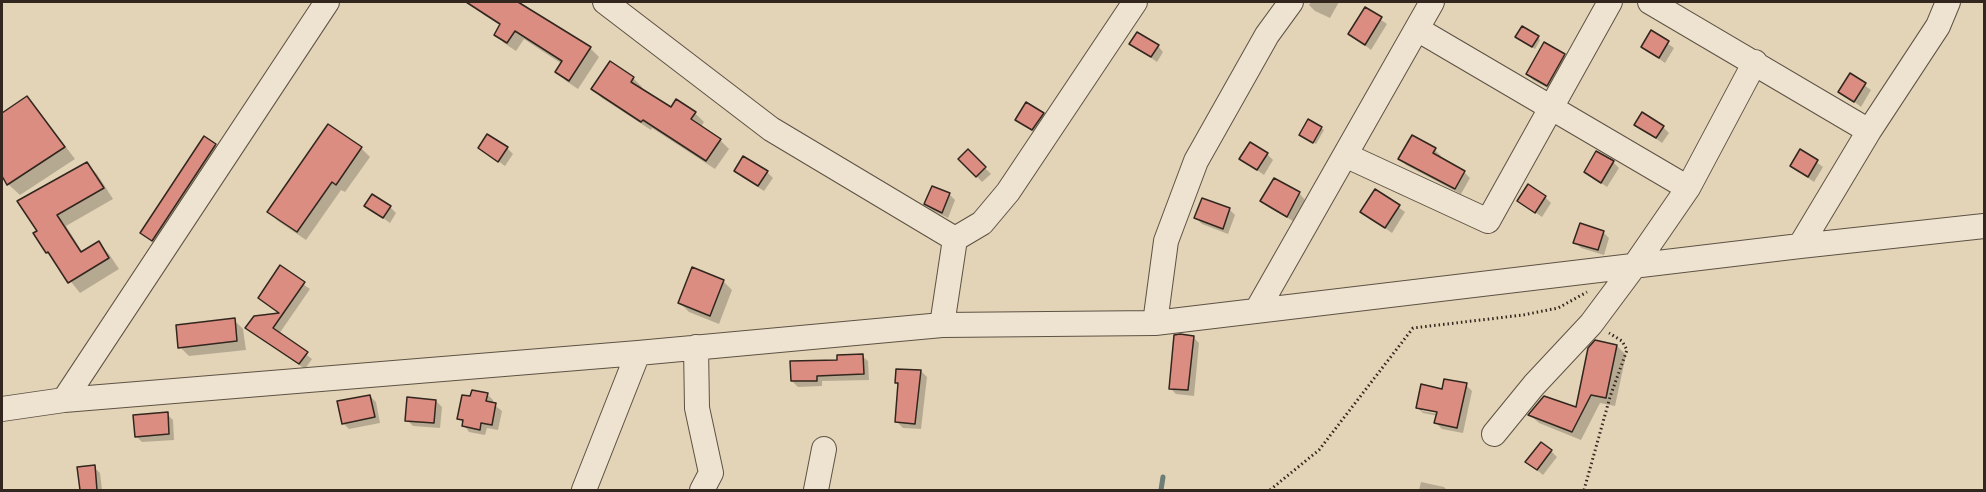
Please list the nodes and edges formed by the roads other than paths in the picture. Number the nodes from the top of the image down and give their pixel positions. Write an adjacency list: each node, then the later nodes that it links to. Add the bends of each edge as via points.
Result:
1 (327, 2): 24 (street)
2 (605, 2): 16 (street, via 771,129)
3 (1135, 2): 16 (street, via 1008,192 982,223)
4 (1291, 2): 20 (street, via 1267,35 1196,161 1166,241)
5 (1432, 2): 9 (street)
6 (1610, 2): 11 (street)
7 (1650, 2): 10 (street)
8 (1948, 2): 12 (street, via 1938,26)
9 (1417, 29): 11 (street); 13 (street)
10 (1755, 62): 12 (street); 14 (street)
11 (1552, 108): 13 (street, via 1488,221); 14 (street)
12 (1869, 131): 17 (street)
13 (1345, 155): 19 (street)
14 (1688, 188): 18 (street)
15 (1984, 226): 17 (street)
16 (955, 239): 21 (street)
17 (1800, 246): 18 (street)
18 (1635, 265): 19 (street); 26 (street, via 1591,324)
19 (1257, 310): 20 (street)
20 (1155, 323): 21 (street)
21 (942, 325): 22 (street)
22 (696, 347): 23 (street); 29 (street, via 697,408 711,473)
23 (638, 353): 24 (street); 28 (street)
24 (64, 400): 25 (street)
25 (2, 409)
26 (1494, 434)
27 (824, 449): 30 (street)
28 (584, 490)
29 (702, 490)
30 (816, 490)

